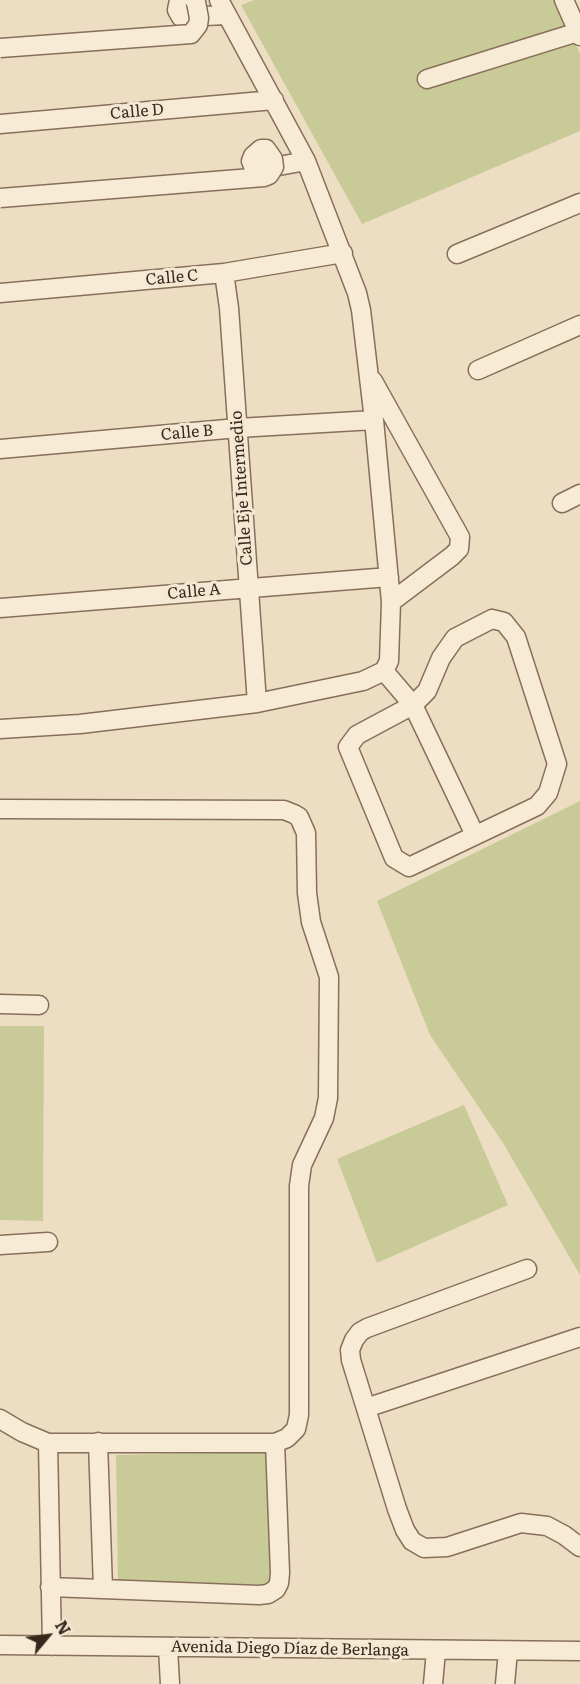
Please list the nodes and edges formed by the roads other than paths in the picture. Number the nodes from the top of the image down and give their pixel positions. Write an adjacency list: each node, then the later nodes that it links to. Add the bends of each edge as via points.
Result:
1 (194, 0): 6 (street, bridge, via 199,18 191,34)
2 (564, 0): 5 (street)
3 (223, 7): 4 (street); 8 (street)
4 (180, 8)
5 (579, 34): 7 (street)
6 (0, 48)
7 (427, 79)
8 (274, 100): 9 (street, Calle D); 10 (street)
9 (0, 124)
10 (306, 161): 11 (street, bridge, via 262,169 256,168 251,161 261,148 273,159 274,167 264,177); 13 (street)
11 (0, 198)
12 (580, 203): 14 (street)
13 (343, 253): 15 (street, Calle C); 19 (street, via 362,310)
14 (457, 254)
15 (224, 273): 16 (street, Calle C); 21 (street, Calle Eje Intermedio)
16 (0, 293)
17 (580, 325): 18 (street)
18 (478, 370)
19 (368, 372): 20 (street); 27 (street, via 460,537 459,549 452,556)
20 (375, 420): 21 (street, Calle B); 25 (street)
21 (238, 428): 22 (street, Calle B); 26 (street, Calle Eje Intermedio)
22 (0, 449)
23 (580, 494): 24 (street)
24 (562, 503)
25 (389, 577): 26 (street, Calle A); 27 (street)
26 (249, 587): 28 (street, Calle A); 30 (street, Calle Eje Intermedio)
27 (391, 602): 29 (street, via 389,661)
28 (0, 608)
29 (384, 671): 30 (street, via 363,681); 31 (street)
30 (257, 703): 32 (street, via 80,724)
31 (413, 705): 34 (street); 34 (street, via 357,735 348,747 394,858 409,867); 34 (street, via 427,691 454,638 492,619 504,622 516,637 557,764 548,793 537,806)
32 (0, 729)
33 (0, 809): 45 (street, via 284,810 299,817 303,824 311,922 329,977 328,1098 324,1118 302,1165 299,1186 299,1416 296,1429)
34 (475, 836)
35 (0, 1004): 36 (street)
36 (39, 1005)
37 (48, 1242): 38 (street)
38 (0, 1245)
39 (527, 1269): 41 (street, via 360,1332 350,1350)
40 (580, 1337): 41 (street)
41 (366, 1408): 46 (street, via 397,1509 412,1541 424,1548 447,1547 521,1522 548,1526)
42 (0, 1419): 43 (street)
43 (48, 1443): 44 (street); 47 (street)
44 (98, 1443): 45 (street); 48 (street)
45 (275, 1443): 48 (street, via 280,1573 276,1589 259,1595)
46 (580, 1547)
47 (50, 1587): 48 (street); 50 (street)
48 (103, 1588)
49 (0, 1645): 50 (street, Avenida Diego Díaz de Berlanga)
50 (52, 1646): 51 (street, Avenida Diego Díaz de Berlanga)
51 (168, 1648): 52 (street, Avenida Diego Díaz de Berlanga); 55 (street)
52 (436, 1651): 53 (street, Avenida Diego Díaz de Berlanga); 56 (street)
53 (508, 1651): 54 (street, Avenida Diego Díaz de Berlanga); 57 (street)
54 (580, 1652)
55 (170, 1684)
56 (433, 1684)
57 (505, 1684)

